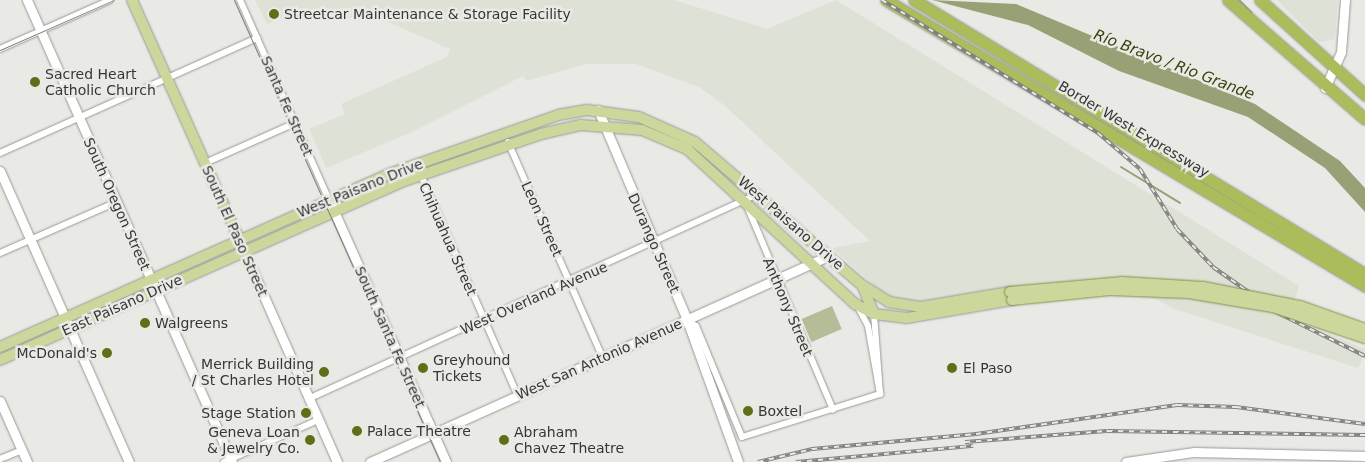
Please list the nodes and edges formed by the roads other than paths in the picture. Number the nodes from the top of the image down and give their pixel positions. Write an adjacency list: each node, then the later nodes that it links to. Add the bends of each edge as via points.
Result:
1 (27, 0): 10 (street, South Oregon Street)
2 (110, 0): 10 (street)
3 (132, 0): 14 (main road, South El Paso Street)
4 (240, 0): 11 (street, Santa Fe Street)
5 (886, 0): 46 (highway, Border West Expressway)
6 (914, 0): 41 (highway, Border West Expressway)
7 (1228, 0): 15 (highway)
8 (1260, 0): 13 (highway)
9 (1345, 0): 13 (street, via 1340,52)
10 (41, 30): 12 (street); 18 (street, South Oregon Street)
11 (257, 38): 14 (street); 20 (street, Santa Fe Street)
12 (0, 49)
13 (1334, 68): 15 (street); 16 (highway)
14 (167, 78): 18 (street); 25 (main road, South El Paso Street)
15 (1326, 88): 19 (highway)
16 (1365, 95)
17 (598, 110): 21 (street, Durango Street); 22 (main road, West Paisano Drive, via 558,115); 29 (main road, West Paisano Drive, via 639,117 695,142)
18 (79, 117): 24 (street); 31 (street, South Oregon Street)
19 (1365, 119)
20 (295, 123): 25 (street); 30 (street, Santa Fe Street)
21 (603, 125): 23 (main road, West Paisano Drive, via 561,128); 32 (main road, West Paisano Drive, via 642,130 682,146); 36 (street, Durango Street)
22 (505, 135): 23 (street, Leon Street); 26 (main road, West Paisano Drive)
23 (510, 146): 28 (main road, West Paisano Drive); 44 (street, Leon Street)
24 (0, 153)
25 (205, 163): 35 (main road, South El Paso Street)
26 (416, 164): 28 (street, Chihuahua Street); 30 (main road, West Paisano Drive)
27 (0, 171): 34 (street)
28 (420, 175): 33 (main road, West Paisano Drive); 52 (street, Chihuahua Street)
29 (758, 194): 32 (street, West Overland Avenue); 39 (main road, West Paisano Drive)
30 (329, 200): 33 (street, Santa Fe Street); 35 (main road, West Paisano Drive)
31 (116, 202): 34 (street); 42 (street, South Oregon Street)
32 (746, 203): 36 (street, West Overland Avenue); 40 (main road, West Paisano Drive); 43 (street, Anthony Street)
33 (334, 211): 37 (main road, West Paisano Drive); 58 (street, South Santa Fe Street)
34 (30, 239): 38 (street); 51 (street)
35 (239, 241): 37 (main road, South El Paso Street); 42 (main road, East Paisano Drive)
36 (654, 244): 44 (street, West Overland Avenue); 53 (street, Durango Street)
37 (244, 251): 47 (main road, East Paisano Drive); 63 (street, South El Paso Street)
38 (0, 253)
39 (828, 256): 40 (street, West San Antonio Avenue); 45 (main road, West Paisano Drive)
40 (812, 264): 43 (street, West San Antonio Avenue); 49 (main road, West Paisano Drive)
41 (1365, 274)
42 (151, 280): 47 (street, South Oregon Street); 51 (main road, East Paisano Drive)
43 (775, 280): 53 (street, West San Antonio Avenue); 65 (street, Anthony Street)
44 (570, 282): 52 (street, West Overland Avenue); 59 (street, Leon Street)
45 (862, 285): 48 (main road, West Paisano Drive, via 888,302 912,307); 50 (main road)
46 (1365, 286)
47 (155, 290): 54 (main road, East Paisano Drive); 71 (street, South Oregon Street)
48 (1011, 296): 50 (main road, West Paisano Drive, via 912,318); 55 (main road, West Paisano Drive, bridge, via 1121,282 1203,287 1293,304); 56 (main road, West Paisano Drive, bridge, via 1109,290 1189,293 1274,307)
49 (855, 304): 50 (main road, West Paisano Drive); 61 (street, via 868,326)
50 (874, 314): 61 (street)
51 (65, 317): 54 (street); 57 (main road, East Paisano Drive)
52 (484, 320): 58 (street, West Overland Avenue); 62 (street, Chihuahua Street)
53 (687, 320): 59 (street, West San Antonio Avenue); 65 (street, via 696,326 742,437); 77 (street, Durango Street)
54 (70, 328): 60 (main road, East Paisano Drive); 73 (street)
55 (1365, 329)
56 (1365, 338)
57 (0, 347)
58 (400, 358): 63 (street, West Overland Avenue); 67 (street, South Santa Fe Street)
59 (603, 358): 62 (street, West San Antonio Avenue)
60 (0, 360)
61 (880, 394): 65 (street)
62 (518, 396): 67 (street, West San Antonio Avenue)
63 (308, 399): 66 (street, South El Paso Street)
64 (0, 401): 68 (street)
65 (833, 410)
66 (318, 420): 71 (street); 74 (street, South El Paso Street)
67 (433, 434): 75 (street, West San Antonio Avenue); 76 (street, South Santa Fe Street)
68 (22, 450): 70 (street); 72 (street)
69 (1365, 456): 78 (street, via 1194,452)
70 (0, 459)
71 (229, 461)
72 (27, 462)
73 (129, 462)
74 (337, 462)
75 (370, 462)
76 (446, 462)
77 (738, 462)
78 (1126, 462)

